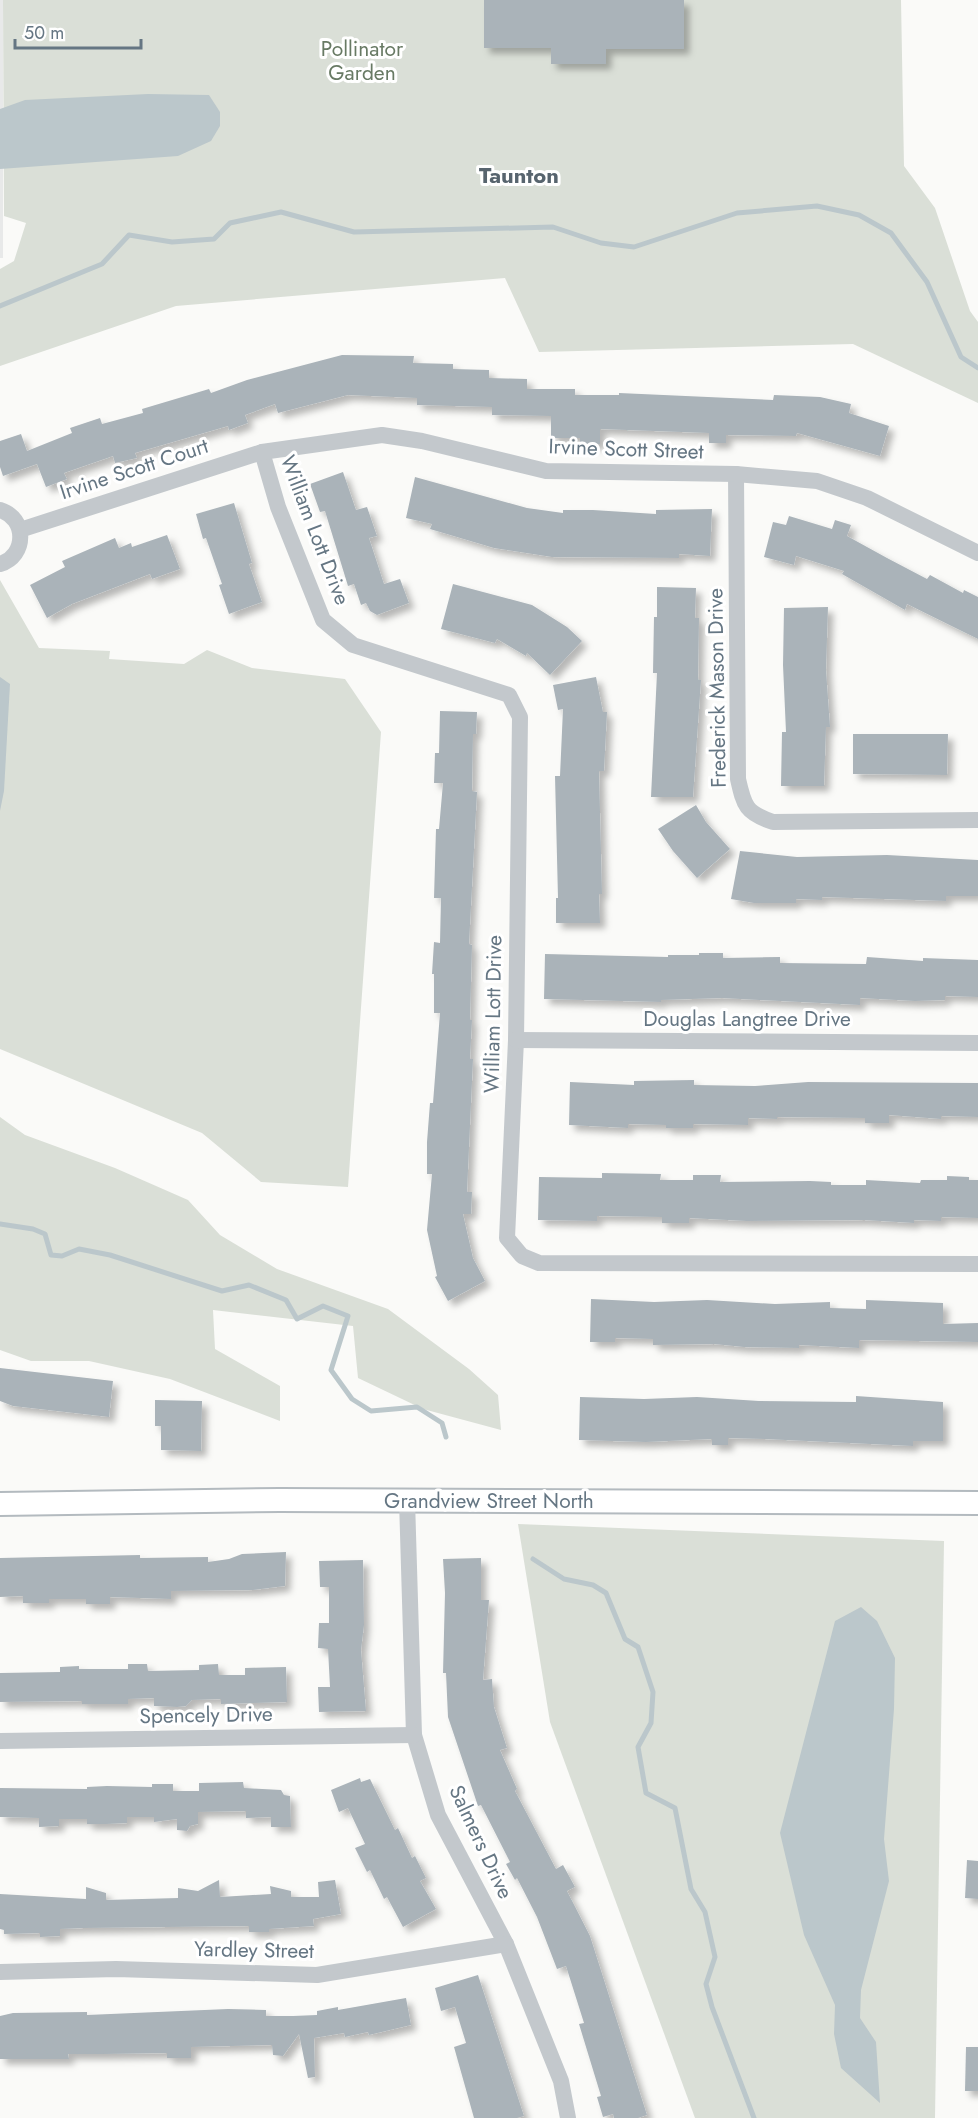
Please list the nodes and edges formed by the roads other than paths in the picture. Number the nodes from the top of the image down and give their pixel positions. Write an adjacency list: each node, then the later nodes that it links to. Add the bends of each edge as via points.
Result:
1 (261, 452): 2 (street, Irvine Scott Street, via 382,435 546,471); 4 (street, Irvine Scott Court); 8 (street, William Lott Drive, via 278,507 323,620 353,645 509,695 520,717)
2 (736, 474): 5 (street, Irvine Scott Street, via 817,481 867,498); 7 (street, Frederick Mason Drive, via 738,779 744,805 757,817 773,822)
3 (0, 510): 4 (street, via 15,519)
4 (20, 530): 6 (street, via 16,554)
5 (978, 553)
6 (0, 564)
7 (978, 820)
8 (516, 1040): 9 (street, Douglas Langtree Drive); 10 (street, William Lott Drive, via 507,1238 522,1256 539,1263)
9 (978, 1043)
10 (978, 1264)
11 (407, 1500): 12 (street, Grandview Street North); 13 (street, Grandview Street North); 14 (street, Salmers Drive)
12 (978, 1503)
13 (0, 1504)
14 (414, 1735): 15 (street, Spencely Drive); 16 (street, Salmers Drive, via 438,1815)
15 (0, 1741)
16 (506, 1944): 17 (street, Yardley Street, via 317,1975 116,1969); 18 (street, Salmers Drive, via 561,2081)
17 (0, 1972)
18 (568, 2118)

